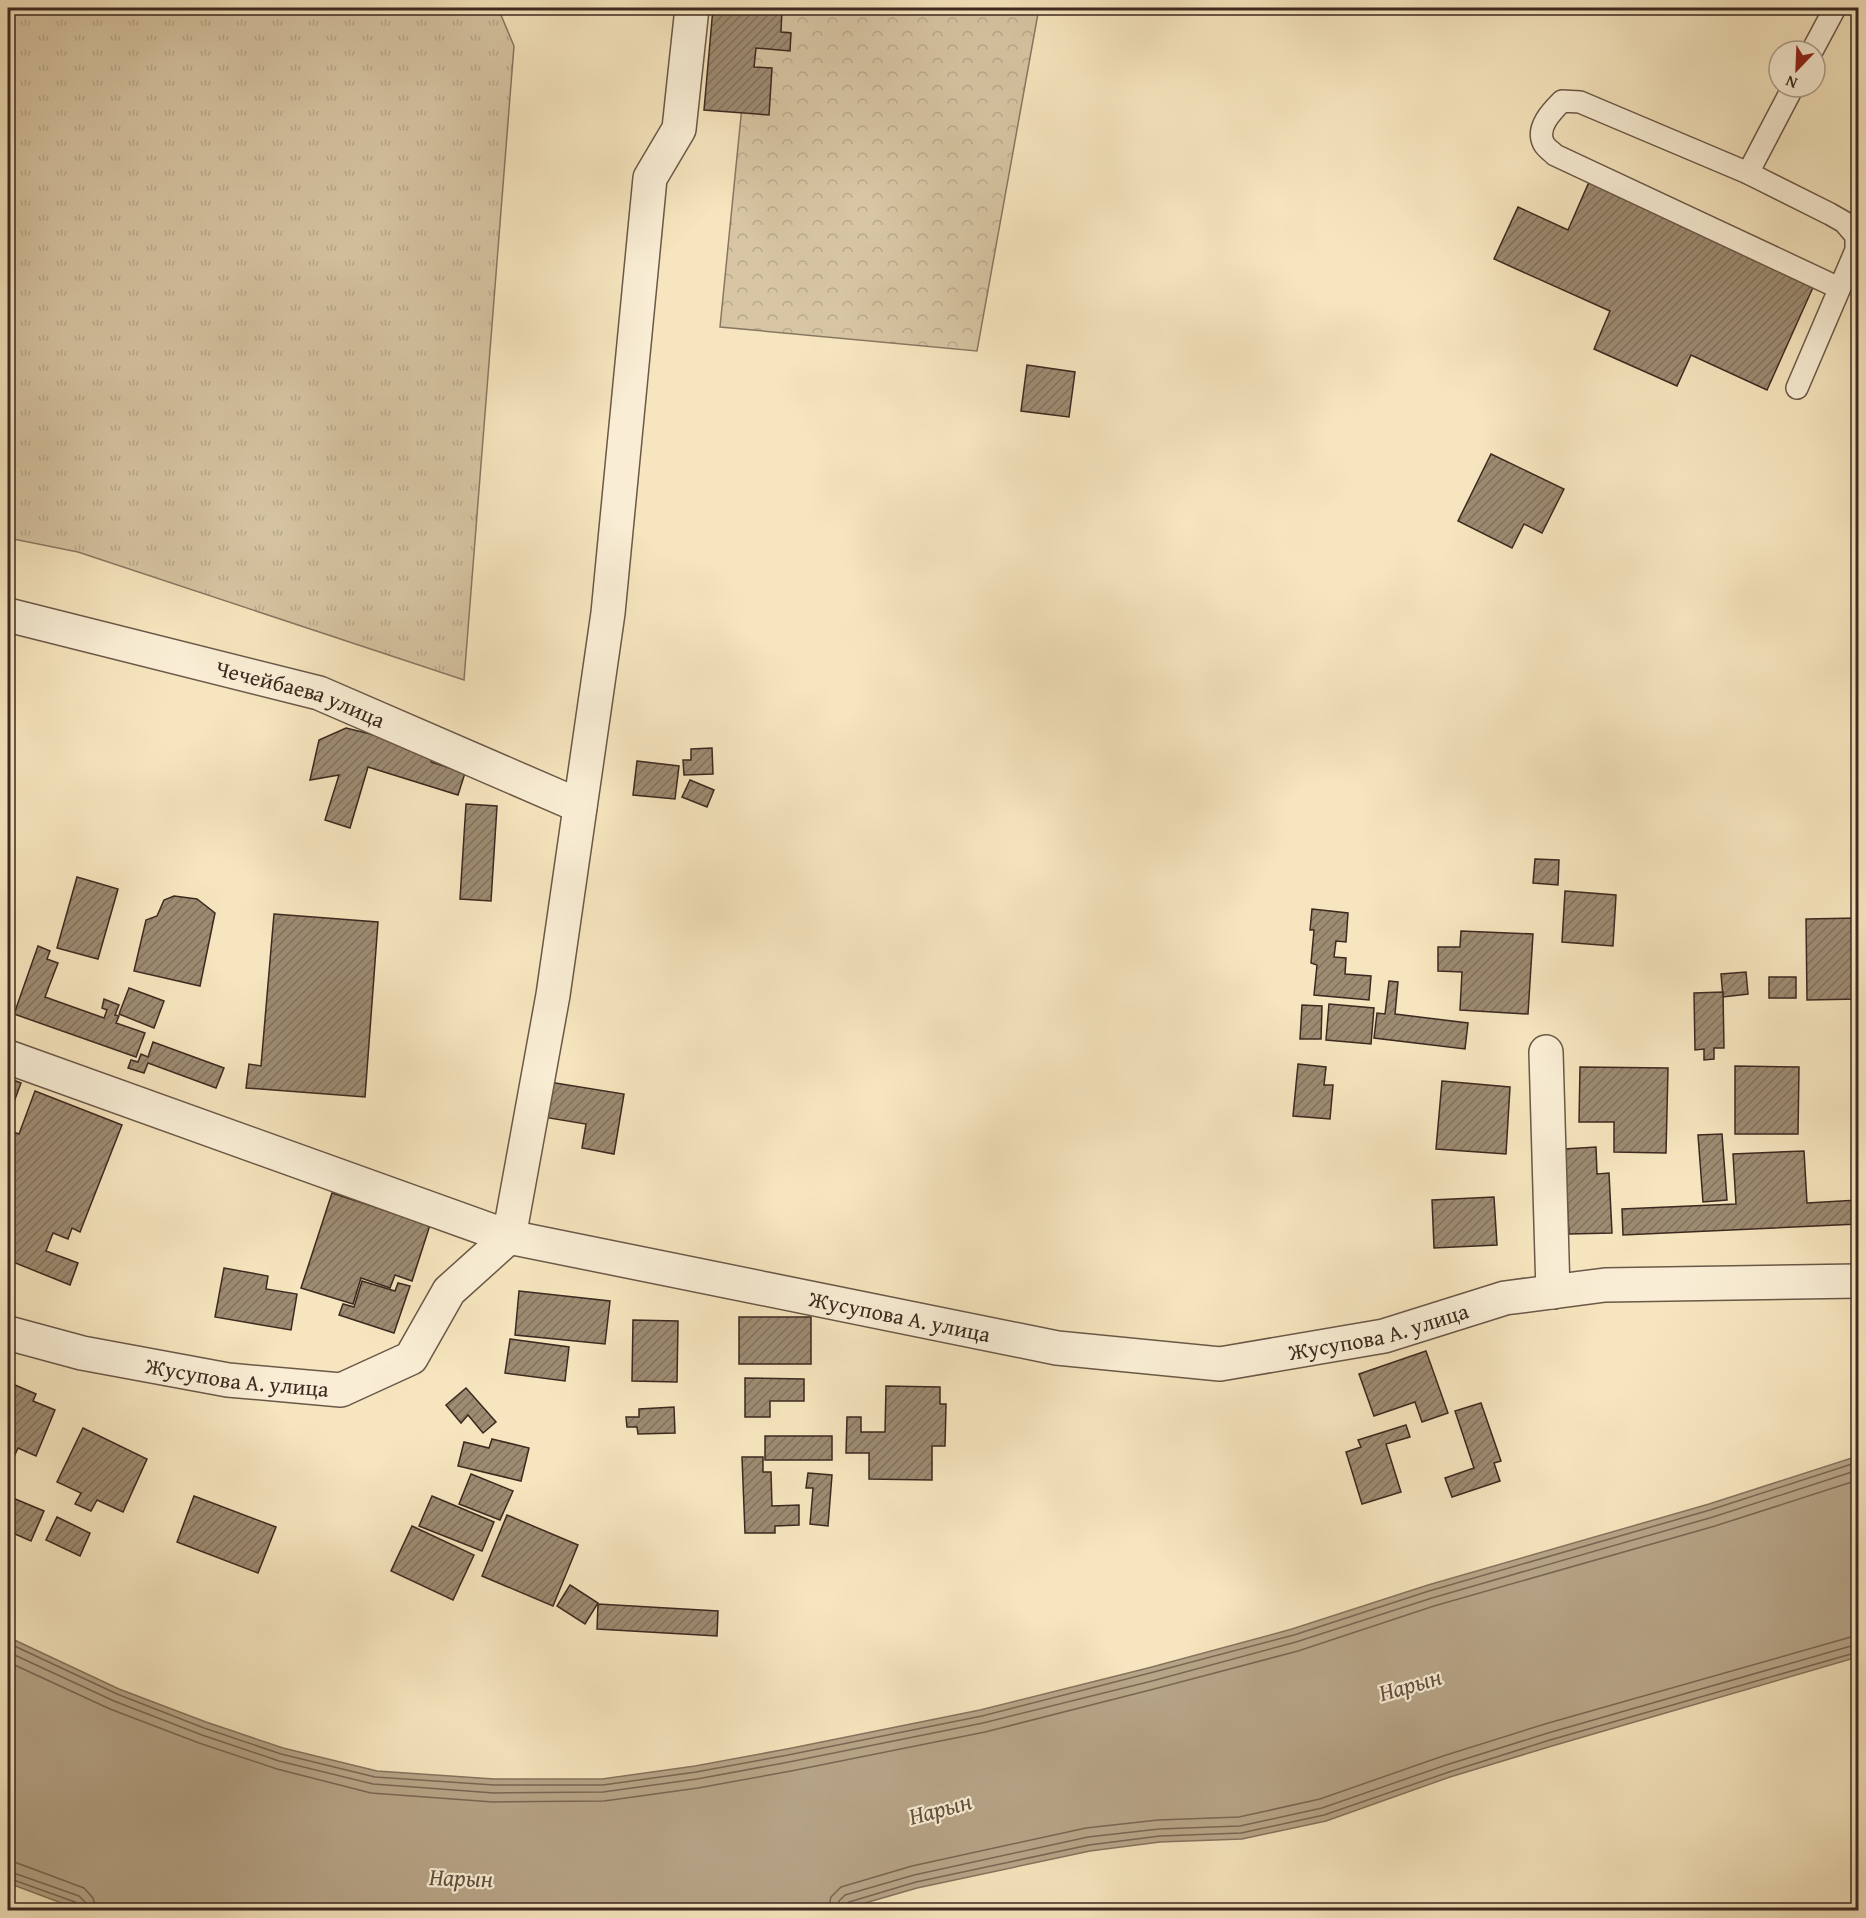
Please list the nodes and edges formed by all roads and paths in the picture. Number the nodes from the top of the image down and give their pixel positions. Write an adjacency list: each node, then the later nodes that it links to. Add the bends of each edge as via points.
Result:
1 (692, 8): 9 (street, via 679,129 650,178 608,613)
2 (1835, 8): 3 (lane)
3 (1818, 39)
4 (1787, 99): 5 (lane)
5 (1748, 173): 6 (lane, via 1844,222 1856,236 1856,250); 6 (lane, via 1580,102 1562,101 1550,112 1541,130 1543,143 1555,155)
6 (1839, 288): 7 (lane)
7 (1797, 388)
8 (8, 615): 9 (street, Чечейбаева улица, via 319,693)
9 (580, 806): 12 (street, via 553,995)
10 (1546, 1052): 14 (street)
11 (8, 1057): 12 (street)
12 (509, 1237): 14 (street, Жусупова А. улица, via 1057,1348 1220,1364 1384,1336 1505,1298); 15 (street, Жусупова А. улица, via 449,1291 411,1358 341,1390 228,1380 82,1353)
13 (1858, 1281): 14 (street, Жусупова А. улица, via 1605,1285)
14 (1553, 1292)
15 (8, 1333)

